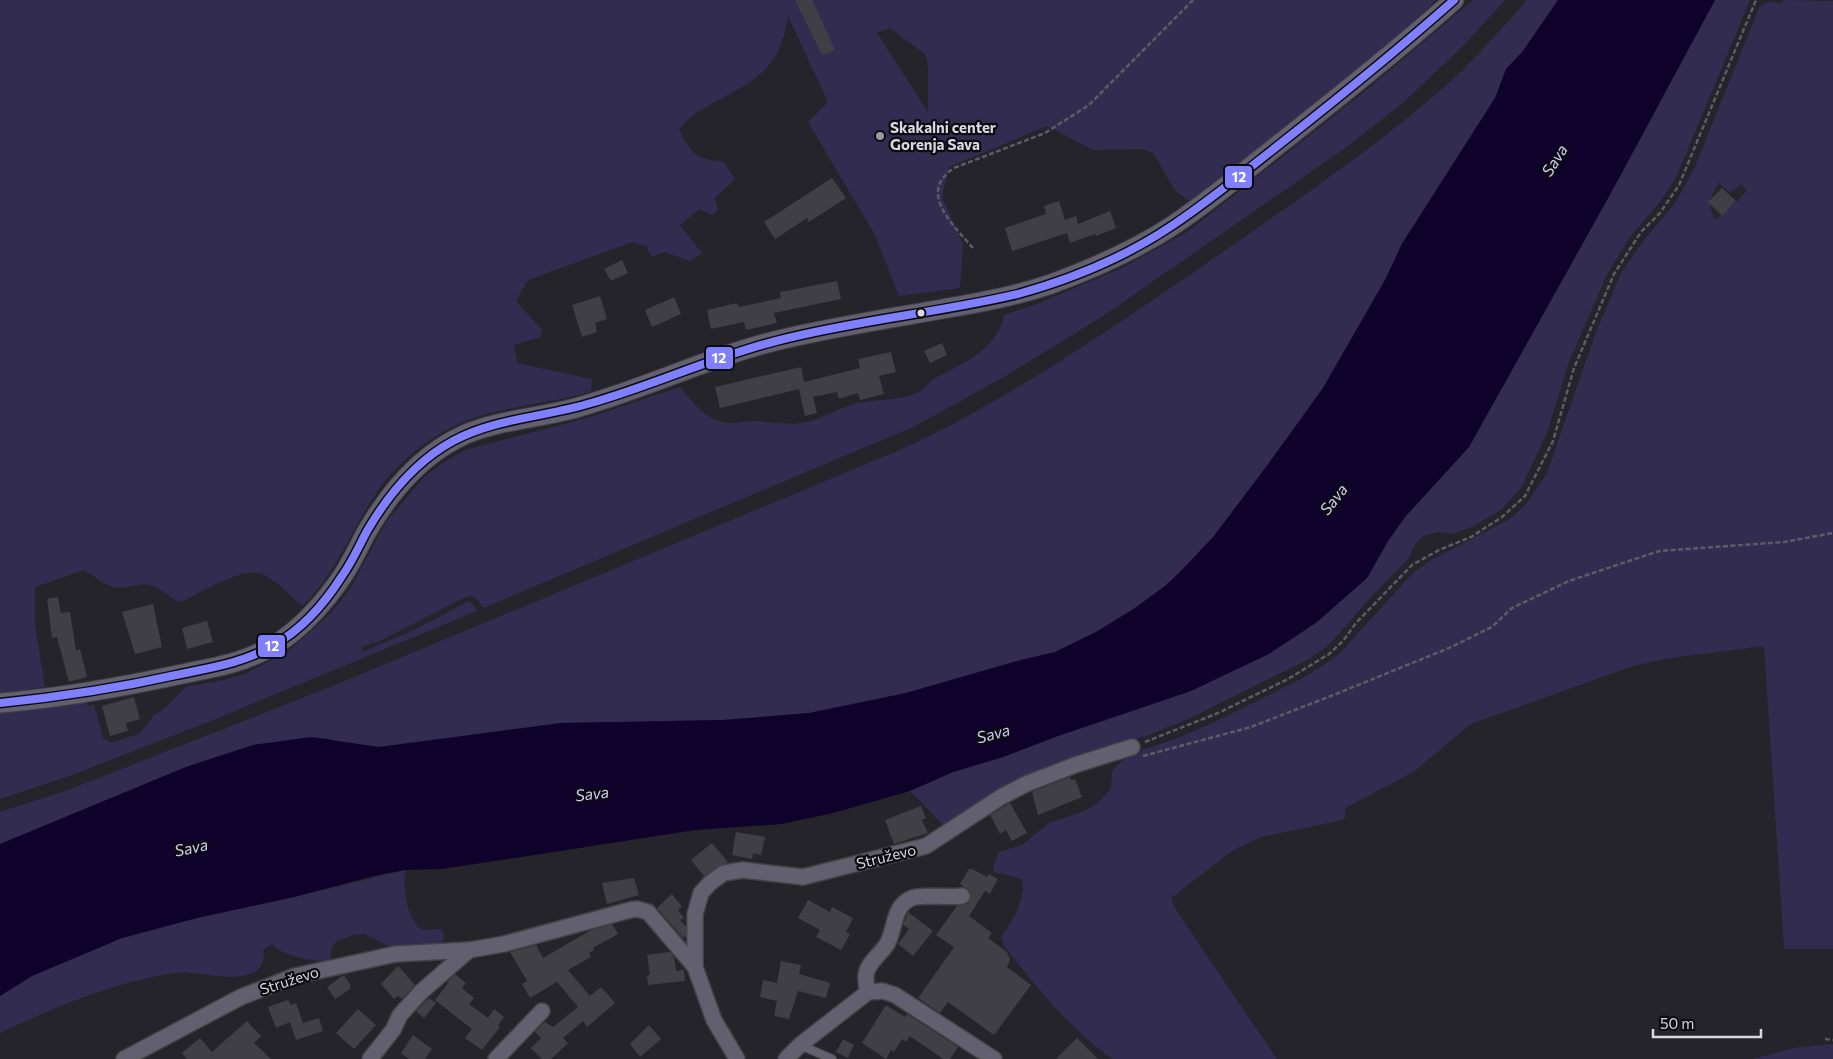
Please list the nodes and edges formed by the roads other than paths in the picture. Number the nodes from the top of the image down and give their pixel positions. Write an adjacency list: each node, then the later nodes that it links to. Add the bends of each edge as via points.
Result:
1 (1454, 0): 2 (street, via 1210,199 1169,228 1128,251 1018,295 779,340 715,358 570,410 493,424 464,435 437,450 410,472 385,502 338,584 313,612 265,651 230,664 126,686)
2 (0, 704)
3 (1133, 753): 6 (street, Struževo, via 1075,765 1026,784 926,846 803,878 762,871 724,873 701,893 695,914)
4 (962, 896): 7 (street, via 922,896 902,905 890,938 866,975)
5 (469, 950): 6 (street, Struževo, via 637,909 648,912); 10 (street, Struževo, via 396,954 295,976 241,997); 11 (street, via 400,1015 393,1030)
6 (695, 967): 13 (street, Struževo, via 714,1020)
7 (868, 992): 9 (street); 16 (street, via 895,995)
8 (542, 1011): 12 (street)
9 (800, 1045): 14 (street); 15 (lane)
10 (124, 1059)
11 (370, 1059)
12 (496, 1059)
13 (737, 1059)
14 (786, 1059)
15 (832, 1059)
16 (994, 1059)

